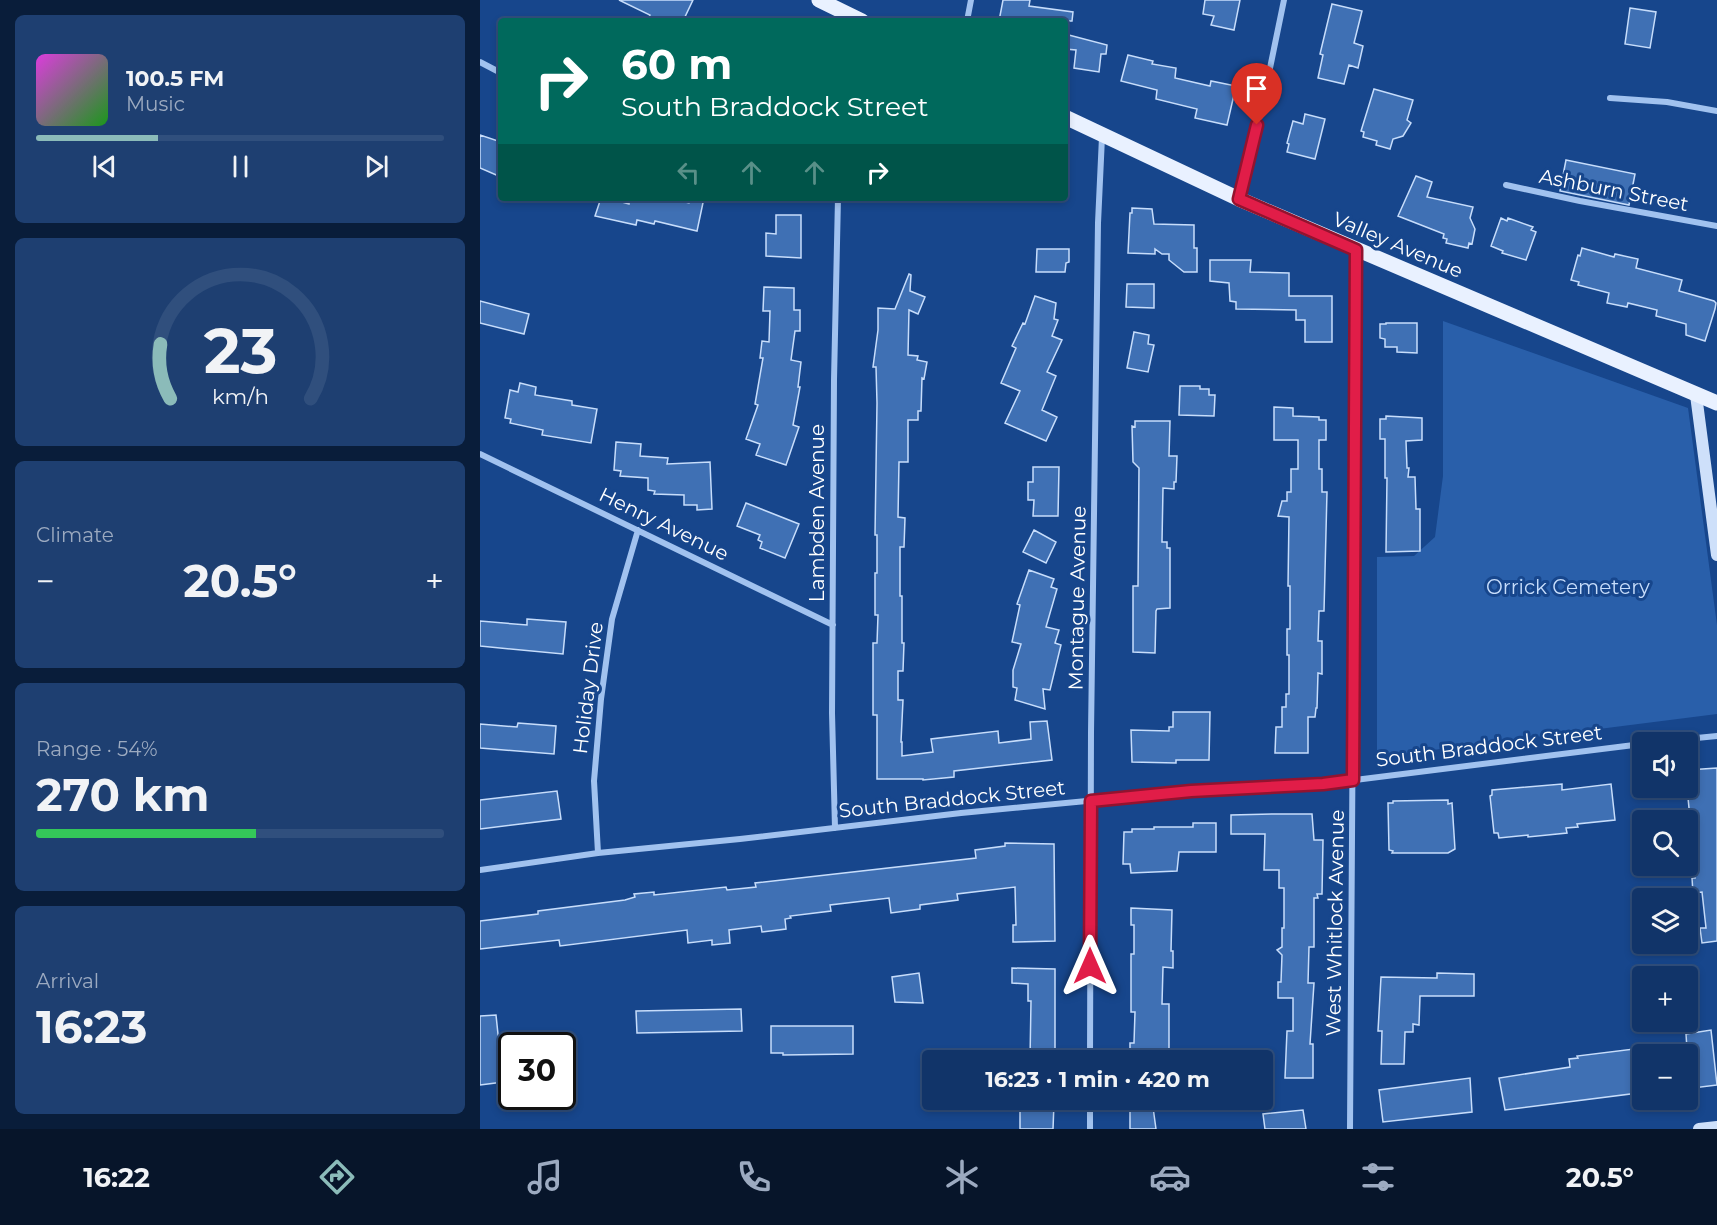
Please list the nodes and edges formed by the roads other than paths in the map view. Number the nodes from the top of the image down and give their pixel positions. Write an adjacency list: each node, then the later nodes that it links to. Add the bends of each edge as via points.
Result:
1 (819, 0): 4 (main road)
2 (971, 0): 5 (street)
3 (1284, 0): 13 (street)
4 (853, 18)
5 (968, 18)
6 (480, 62): 7 (street)
7 (498, 71)
8 (1610, 98): 9 (street)
9 (1717, 111)
10 (1068, 118): 11 (main road, Valley Avenue)
11 (1102, 135): 13 (main road, Valley Avenue); 27 (street, Montague Avenue)
12 (1506, 185): 15 (street, Ashburn Street)
13 (1239, 199): 16 (main road, Valley Avenue)
14 (838, 201): 22 (street, Lambden Avenue)
15 (1717, 226)
16 (1356, 250): 17 (main road, Valley Avenue); 26 (street, West Whitlock Avenue)
17 (1696, 395): 18 (main road, Valley Avenue); 21 (street)
18 (1717, 403)
19 (480, 454): 20 (street, Henry Avenue)
20 (638, 530): 22 (street, Henry Avenue); 29 (street, Holiday Drive, via 612,619 601,699 594,781)
21 (1717, 555)
22 (833, 625): 28 (street, Lambden Avenue)
23 (1717, 736): 24 (street)
24 (1698, 738)
25 (1632, 745): 26 (street, South Braddock Street)
26 (1353, 780): 27 (street, South Braddock Street); 35 (street, West Whitlock Avenue)
27 (1091, 801): 28 (street, South Braddock Street); 31 (street, Montague Avenue)
28 (835, 828): 29 (street, South Braddock Street)
29 (598, 853): 30 (street, South Braddock Street)
30 (480, 870)
31 (1090, 1050)
32 (1090, 1110): 34 (street)
33 (1717, 1126): 36 (street)
34 (1090, 1129)
35 (1350, 1129)
36 (1699, 1129)

